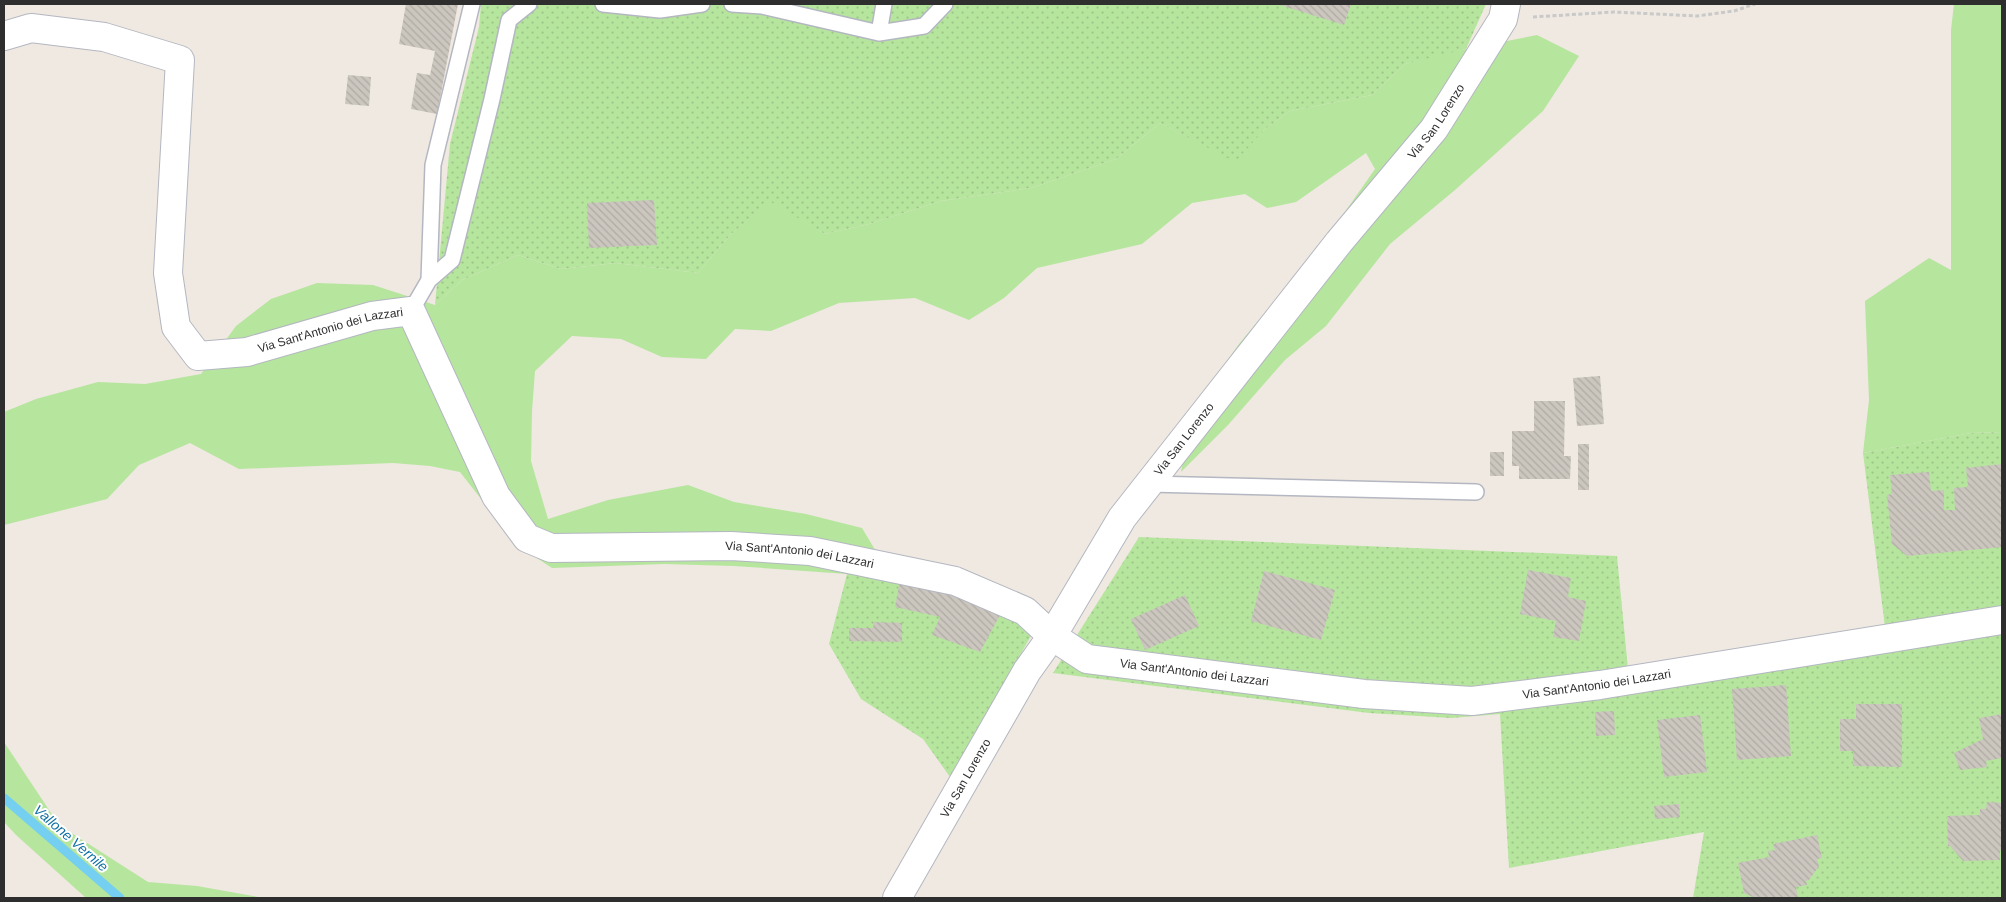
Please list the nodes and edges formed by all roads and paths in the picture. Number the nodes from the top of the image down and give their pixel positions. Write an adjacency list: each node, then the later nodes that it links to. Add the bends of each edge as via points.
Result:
1 (472, 4): 14 (lane, via 433,164)
2 (529, 4): 14 (lane, via 509,20 452,260)
3 (603, 4): 10 (lane)
4 (702, 4): 10 (lane)
5 (732, 4): 9 (lane)
6 (884, 4): 12 (lane)
7 (944, 4): 12 (lane, via 924,26)
8 (1755, 4): 11 (path, via 1734,11 1697,16)
9 (762, 5): 12 (lane)
10 (659, 7)
11 (1504, 11): 16 (street, Via San Lorenzo, via 1434,129 1339,242)
12 (879, 33)
13 (4, 36): 15 (street, Via Sant'Antonio dei Lazzari, via 30,28 104,37 180,60 168,273 176,327 198,356 246,352 372,316)
14 (428, 280): 15 (lane)
15 (411, 311): 19 (street, Via Sant'Antonio dei Lazzari, via 496,496 527,538 550,548 731,546 810,551 955,581 1025,611)
16 (1149, 484): 17 (lane); 19 (street, Via San Lorenzo, via 1122,518)
17 (1476, 492)
18 (2002, 620): 19 (street, Via Sant'Antonio dei Lazzari, via 1600,685 1472,701 1364,694 1087,659)
19 (1052, 636): 20 (street, Via San Lorenzo, via 1027,670)
20 (897, 898)

